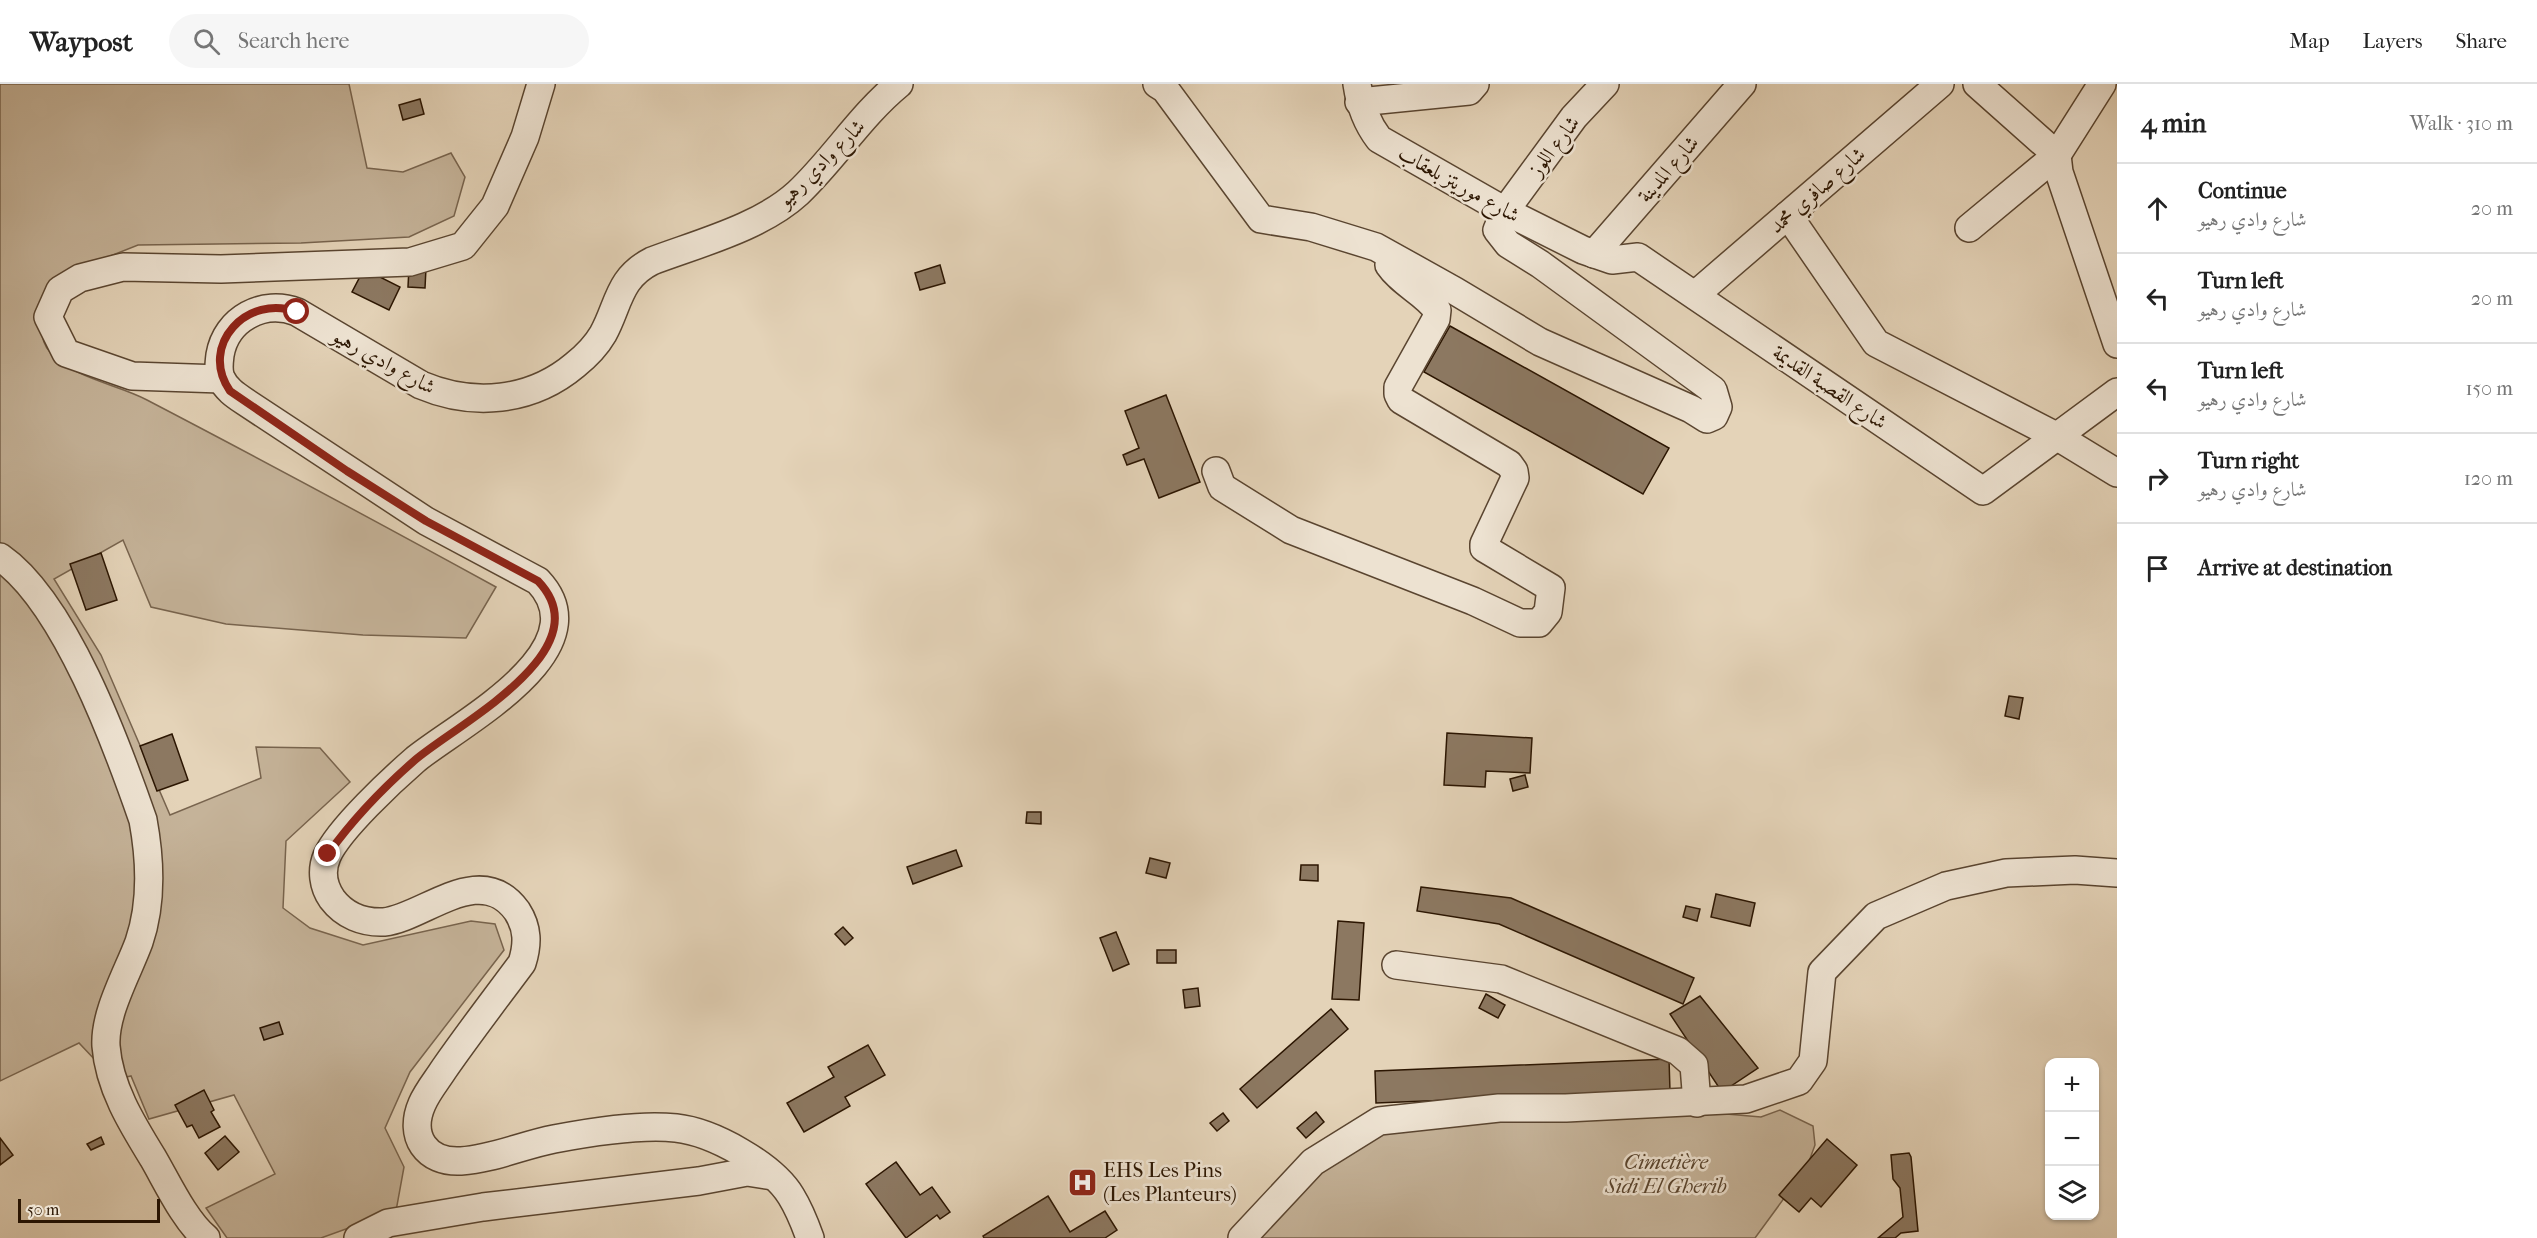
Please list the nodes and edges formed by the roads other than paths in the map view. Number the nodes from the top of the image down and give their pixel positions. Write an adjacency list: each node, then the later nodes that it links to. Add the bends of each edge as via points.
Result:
1 (541, 84): 23 (street, via 525,137 495,206 463,246 410,262 221,269 123,267 80,278 60,290 48,317 66,353 132,376)
2 (899, 84): 14 (street, شارع وادي رهيو)
3 (913, 84): 14 (street, شارع وادي رهيو)
4 (1157, 84): 19 (street, via 1166,89 1261,219 1311,227)
5 (1475, 84): 13 (street, via 1469,91)
6 (1605, 84): 16 (street, شارع اللوز, via 1574,117)
7 (1742, 84): 20 (street, شارع المدينة)
8 (1940, 84): 17 (street, شارع صافري محمد)
9 (1977, 84): 15 (street)
10 (2102, 84): 15 (street)
11 (2114, 84): 12 (street)
12 (2117, 92)
13 (1358, 93): 16 (street, شارع موريتز بلعقاب, via 1369,126 1379,139)
14 (869, 115): 23 (street, شارع وادي رهيو, via 798,193 775,211 636,270 624,284 592,349 567,372 537,388 487,399 437,392 297,312 279,307 252,312 230,332 222,346)
15 (2057, 156): 18 (street); 22 (street)
16 (1505, 211): 19 (street, via 1497,230 1508,244 1713,390 1718,407 1714,416 1707,419 1540,342); 20 (street, شارع موريتز بلعقاب)
17 (1788, 215): 21 (street, شارع صافري محمد); 25 (street, via 1876,343)
18 (1969, 228)
19 (1376, 247): 26 (street, via 1398,278 1437,310 1398,394 1401,400 1509,464 1514,471 1515,478 1484,548 1551,588 1548,612 1539,623 1520,623 1291,530 1221,487)
20 (1594, 254): 21 (street, شارع القصبة القديمة, via 1612,260 1638,257)
21 (1695, 295): 25 (street, شارع القصبة القديمة, via 1983,491)
22 (2117, 344)
23 (221, 379): 32 (street, via 237,396 347,471 426,521 526,574 547,590 555,617 554,627 533,666 502,697 390,782 344,833 324,866 324,881 339,908 366,921 385,922 443,898 476,891 492,893 515,908 522,920 527,948 522,963 422,1103 417,1125 421,1144 431,1154 459,1161 554,1139 678,1128 724,1144)
24 (2117, 392): 25 (street, شارع القصبة القديمة)
25 (2058, 437): 27 (street)
26 (1216, 471)
27 (2117, 473)
28 (0, 557): 33 (street, via 21,573 36,592 73,653 143,820 148,846 144,915 140,939 114,1006 107,1053 120,1101 177,1198)
29 (2117, 873): 31 (street, via 2006,873 1946,886 1876,916 1822,972 1813,1061 1799,1081 1746,1100)
30 (1396, 965): 31 (street, via 1501,979 1678,1051 1694,1065)
31 (1697, 1103): 36 (street, via 1498,1108 1379,1121 1313,1162)
32 (774, 1176): 34 (street, via 747,1172 483,1207 388,1223); 35 (street, via 790,1195)
33 (206, 1238)
34 (358, 1238)
35 (810, 1238)
36 (1242, 1238)

